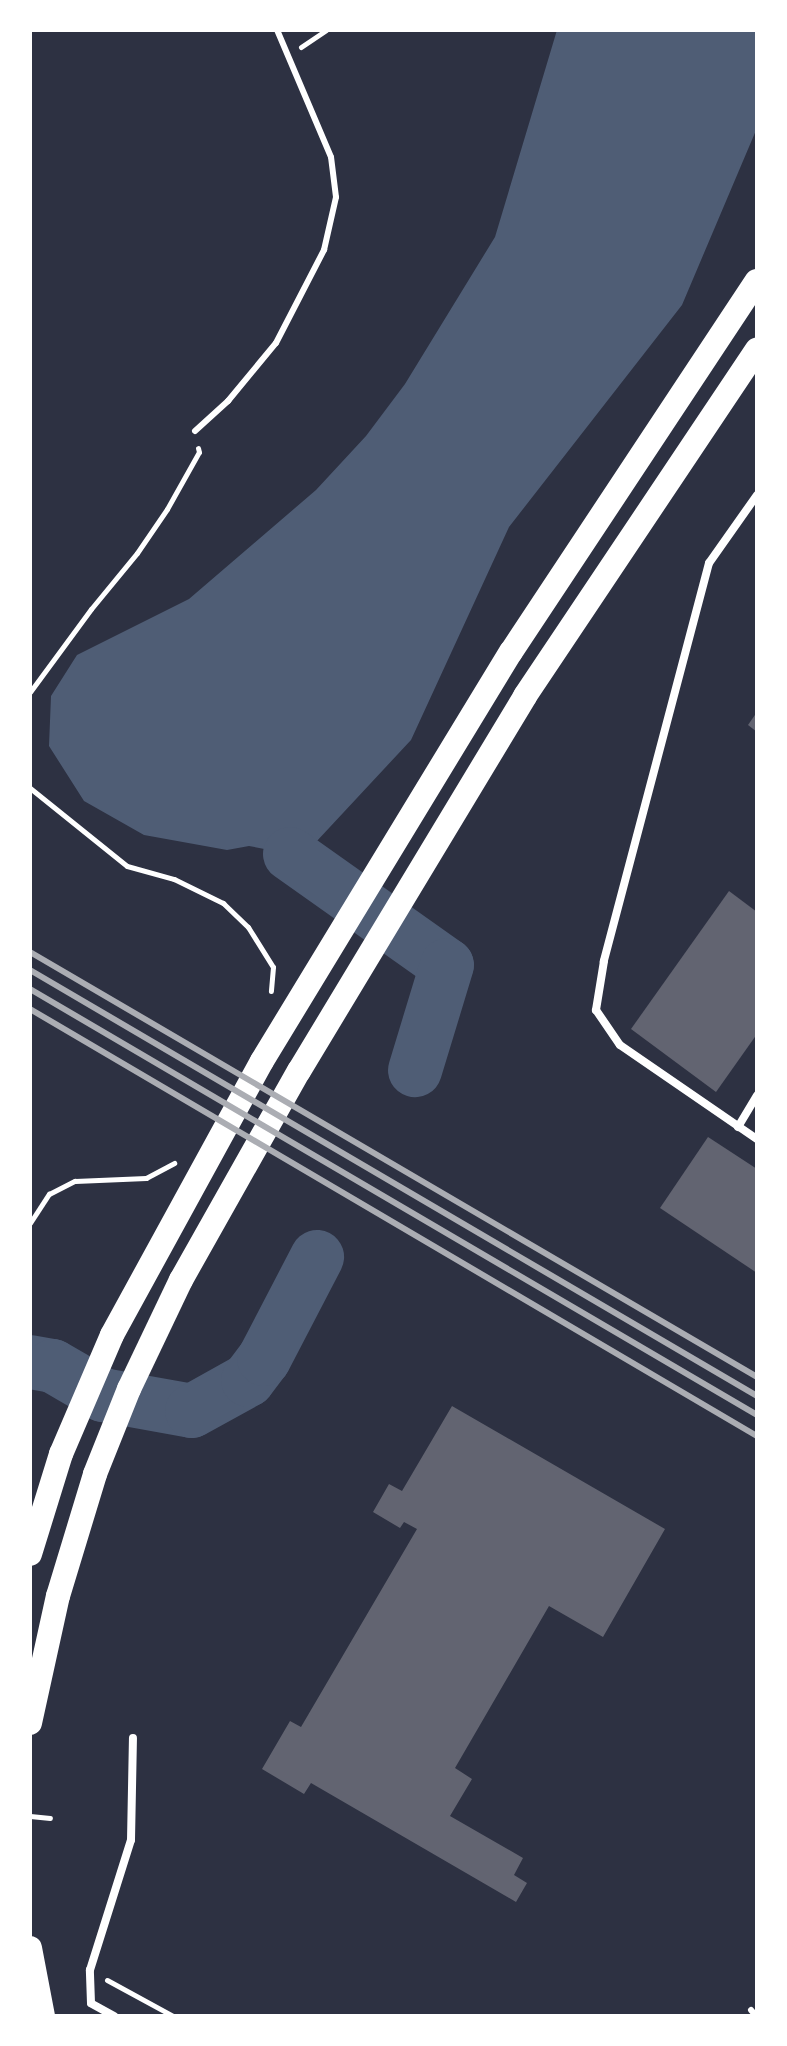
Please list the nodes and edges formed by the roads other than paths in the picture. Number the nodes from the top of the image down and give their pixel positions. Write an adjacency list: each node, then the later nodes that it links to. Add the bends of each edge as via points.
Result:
1 (277, 30): 4 (lane, via 331,157 336,197 324,250 276,343)
2 (757, 281): 9 (highway, via 511,652 333,940 194,1180 112,1335 61,1454)
3 (757, 349): 10 (highway, via 534,683 363,963 145,1354 95,1474 58,1596)
4 (195, 431)
5 (757, 495): 7 (street, via 709,563 604,961 596,1010 620,1045)
6 (757, 1095): 7 (street)
7 (738, 1127): 8 (street)
8 (757, 1139)
9 (30, 1554)
10 (30, 1723)
11 (133, 1738): 14 (street, via 131,1840 90,1970 91,2003)
12 (30, 1948): 13 (highway)
13 (43, 2016)
14 (114, 2016)

